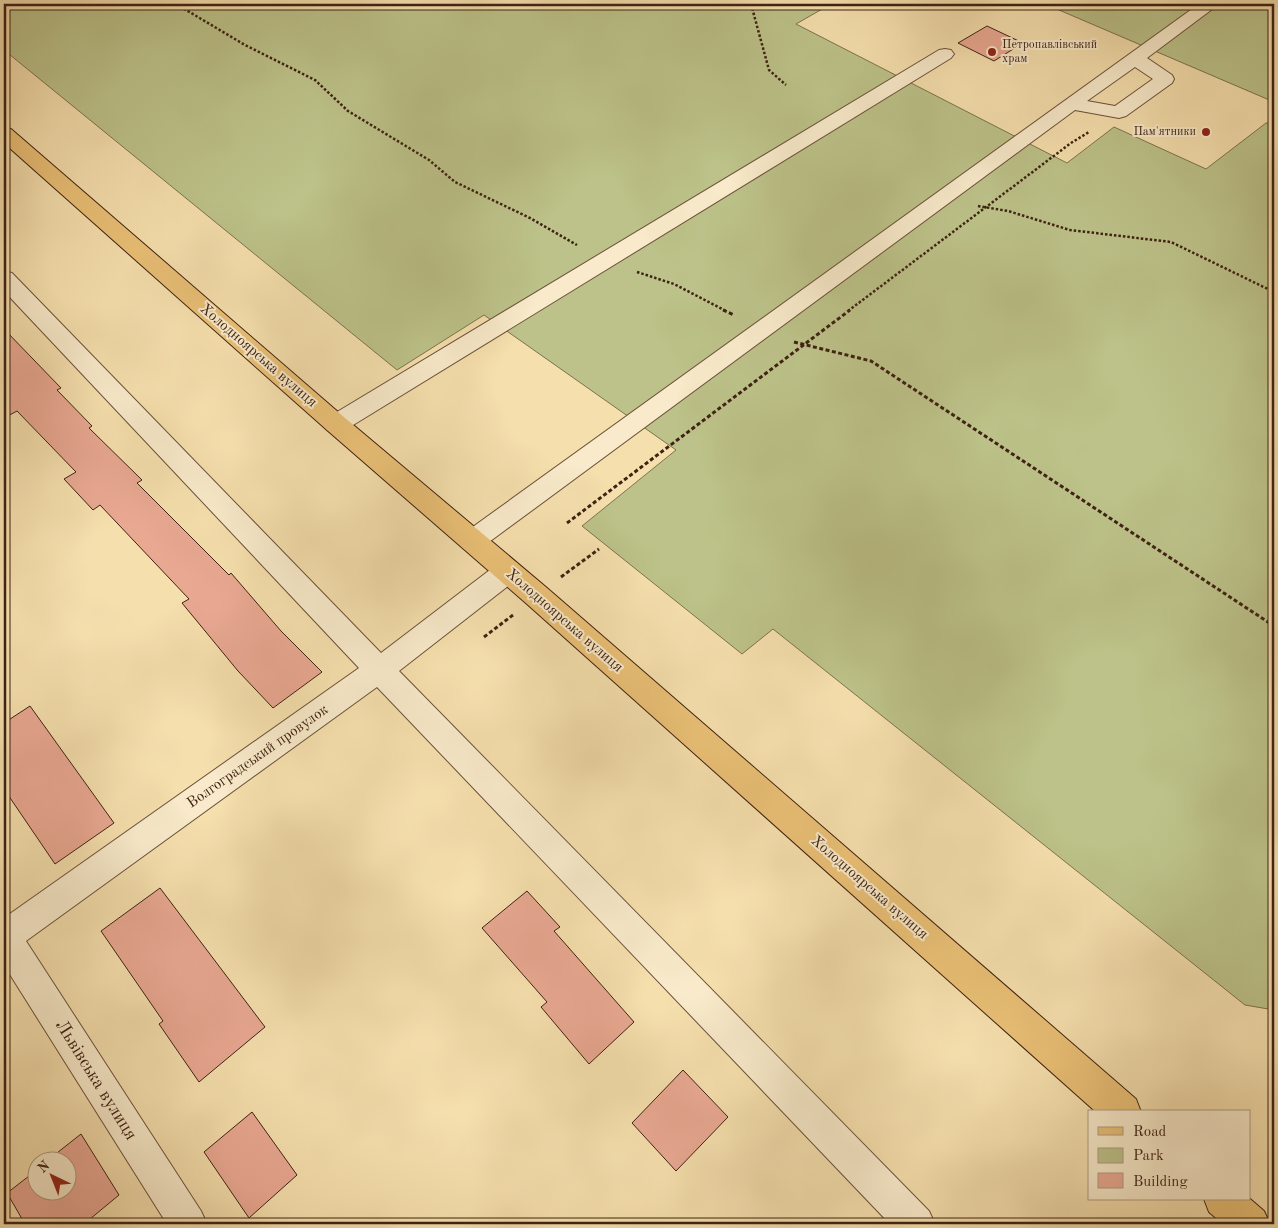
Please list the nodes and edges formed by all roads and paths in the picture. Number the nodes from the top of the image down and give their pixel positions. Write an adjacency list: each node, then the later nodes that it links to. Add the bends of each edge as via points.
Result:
1 (176, 4): 12 (path, via 245,45 315,80 348,111 429,160 455,182 530,218)
2 (751, 4): 6 (path, via 768,70)
3 (1210, 4): 5 (street)
4 (945, 54): 12 (street)
5 (1135, 58): 7 (street); 8 (street, via 1165,79)
6 (786, 85)
7 (1070, 104): 8 (street); 10 (street)
8 (1120, 112): 11 (path, via 1071,143)
9 (4, 133): 17 (main road, Холодноярська вулиця)
10 (939, 199): 11 (path); 15 (street)
11 (986, 207): 14 (path, via 1070,230 1171,242); 16 (path)
12 (604, 261): 15 (path, via 674,284); 17 (street)
13 (4, 278): 22 (street)
14 (1274, 292)
15 (761, 330): 16 (path); 19 (street)
16 (804, 344): 18 (path); 21 (path, via 871,362)
17 (336, 424): 19 (main road, Холодноярська вулиця)
18 (567, 523)
19 (472, 541): 20 (main road, Холодноярська вулиця)
20 (508, 572): 22 (street, Волгоградський провулок); 24 (main road, Холодноярська вулиця)
21 (1274, 626)
22 (380, 670): 23 (street, Волгоградський провулок); 27 (street)
23 (4, 937): 26 (street, Львівська вулиця)
24 (1121, 1110)
25 (1223, 1200): 28 (main road)
26 (188, 1224)
27 (916, 1224)
28 (1251, 1224)

